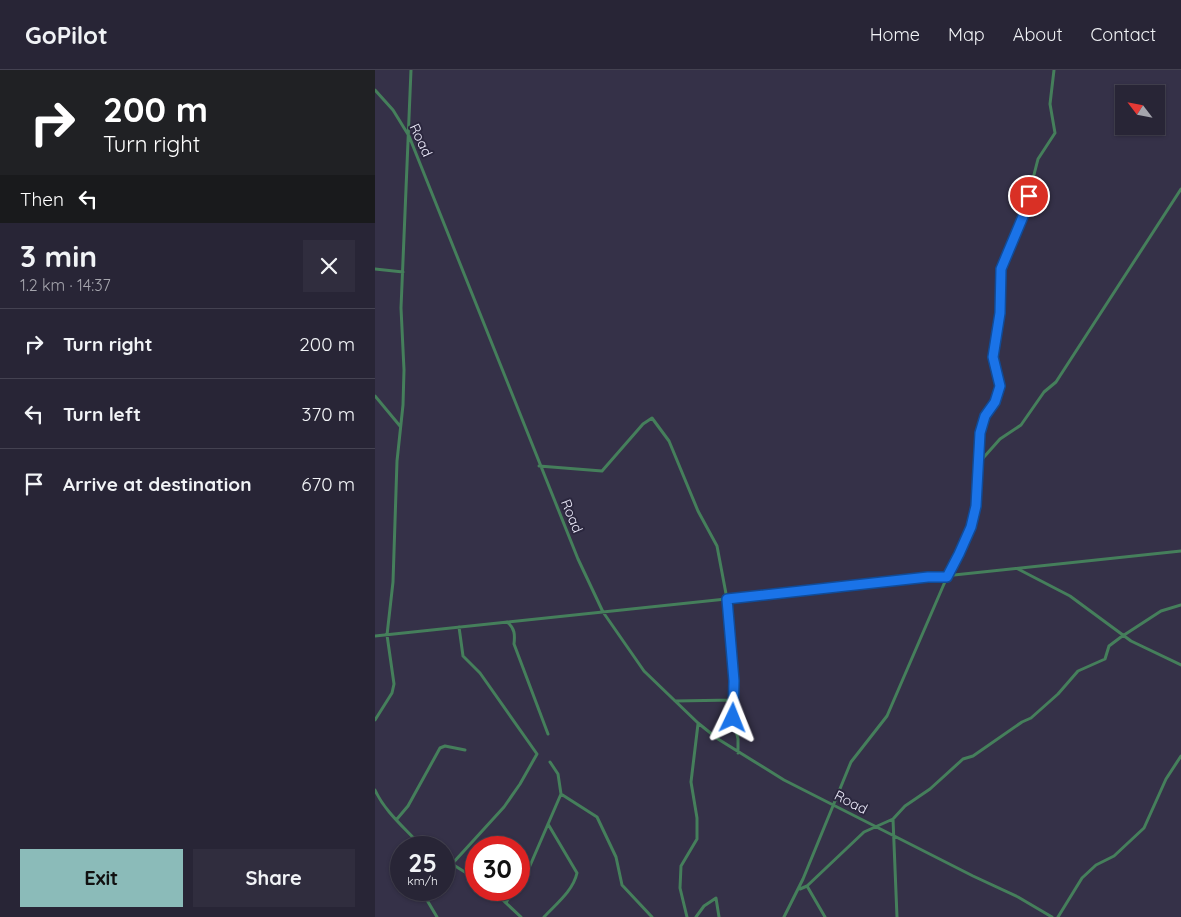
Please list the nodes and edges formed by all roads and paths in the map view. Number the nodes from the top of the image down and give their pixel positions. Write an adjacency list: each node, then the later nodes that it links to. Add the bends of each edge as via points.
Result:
1 (411, 70): 4 (street)
2 (1054, 70): 11 (street, via 1050,104 1055,133 1038,159 1024,214 1001,269 1000,313 993,357 1000,386 995,402 985,416)
3 (375, 90): 4 (street, Road, via 393,110)
4 (409, 136): 7 (street); 10 (street, Road)
5 (1181, 189): 11 (street, via 1056,382 1044,392 1021,425 1000,439)
6 (375, 269): 7 (street)
7 (403, 272): 9 (street, via 404,370)
8 (375, 396): 9 (street)
9 (400, 426): 21 (street, via 393,583)
10 (539, 466): 15 (street, via 602,471 652,418 669,441 698,511 717,546); 17 (street, Road)
11 (976, 466): 14 (street, via 976,506 971,527)
12 (1181, 550): 13 (street)
13 (1018, 569): 14 (street); 20 (street, via 1070,596)
14 (947, 577): 15 (street); 35 (street, via 887,716 851,762)
15 (727, 599): 17 (street); 24 (street)
16 (1181, 605): 20 (street, via 1161,610)
17 (603, 612): 18 (street); 25 (street, Road, via 644,671)
18 (507, 622): 19 (street); 28 (street, via 515,634 514,644)
19 (459, 627): 21 (street); 42 (street, via 463,656 480,673 537,754 503,807)
20 (1124, 634): 23 (street, via 1131,641); 37 (street, via 1109,646 1105,659 1078,671 1059,694 1031,718 973,756 963,759)
21 (387, 635): 22 (street); 26 (street, via 394,688)
22 (375, 636)
23 (1181, 665)
24 (734, 700): 25 (street); 30 (street)
25 (675, 701): 27 (street, Road)
26 (375, 720)
27 (698, 723): 30 (street, Road); 54 (street, via 691,782 697,839 681,866 680,888)
28 (548, 734)
29 (465, 750): 36 (street, via 440,748 408,806)
30 (738, 753): 35 (street, Road)
31 (1181, 756): 62 (street, via 1166,779 1144,828 1082,878)
32 (550, 762): 34 (street, via 558,774)
33 (375, 790): 36 (street, via 384,807)
34 (561, 794): 38 (street); 53 (street, via 597,817 616,857 622,885)
35 (832, 805): 39 (street, Road); 45 (street)
36 (397, 819): 41 (street)
37 (893, 819): 39 (street); 40 (street)
38 (548, 824): 43 (street); 52 (street, via 577,874 568,892)
39 (877, 827): 40 (street, Road); 44 (street, via 864,832 845,848)
40 (892, 835): 60 (street); 61 (street, Road)
41 (412, 836)
42 (455, 861)
43 (530, 866)
44 (807, 886): 45 (street); 59 (street)
45 (799, 889): 49 (street)
46 (428, 901): 50 (street)
47 (505, 901): 48 (street)
48 (507, 903): 51 (street)
49 (787, 911): 57 (street); 58 (street)
50 (437, 917)
51 (521, 917)
52 (544, 917)
53 (652, 917)
54 (687, 917)
55 (696, 917): 56 (street, via 716,898)
56 (719, 917)
57 (780, 917)
58 (784, 917)
59 (825, 917)
60 (897, 917)
61 (1052, 917)
62 (1058, 917)

